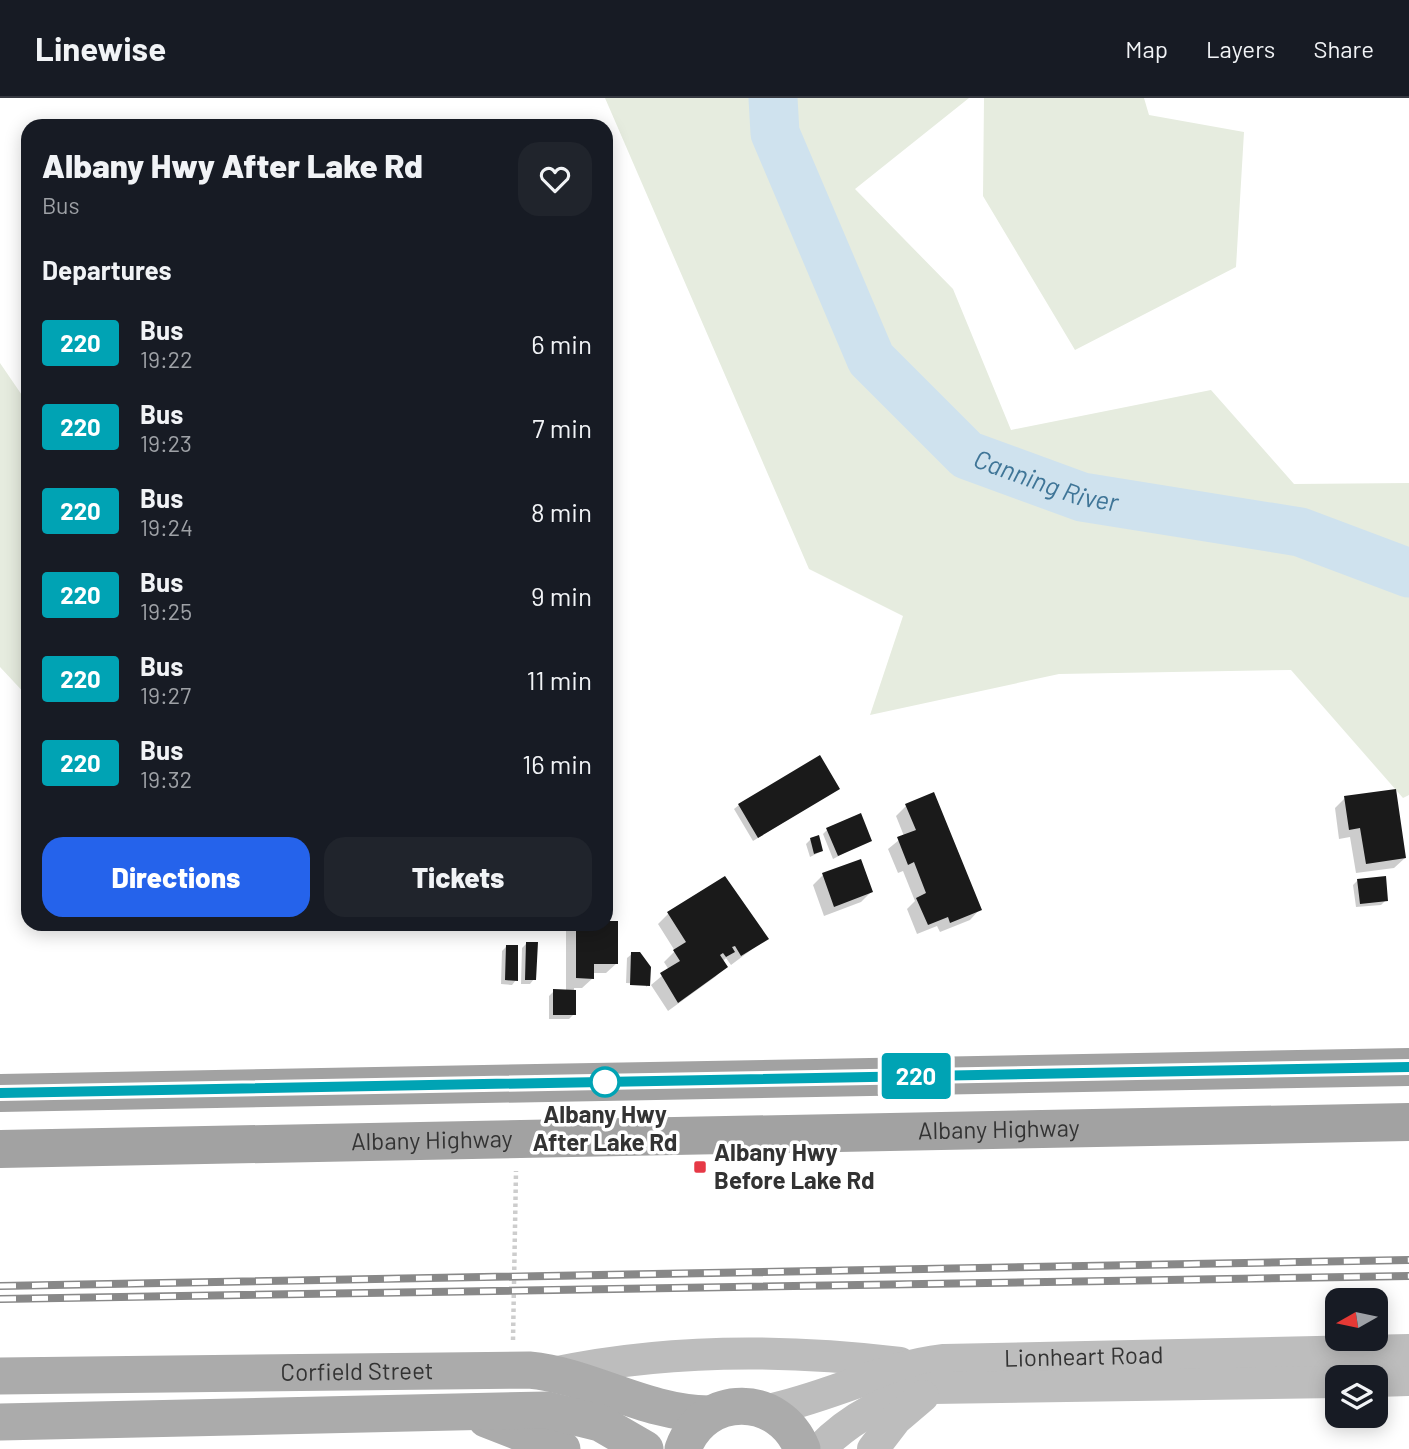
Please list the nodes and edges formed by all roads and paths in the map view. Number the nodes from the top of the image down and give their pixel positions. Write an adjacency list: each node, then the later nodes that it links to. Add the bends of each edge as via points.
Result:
1 (1409, 1067): 2 (highway)
2 (445, 1086): 3 (highway); 5 (highway)
3 (0, 1093)
4 (1409, 1122): 5 (highway, Albany Highway)
5 (445, 1142): 6 (highway, Albany Highway)
6 (0, 1149)
7 (516, 1167): 8 (path)
8 (513, 1341)
9 (1409, 1350): 10 (main road, Lionheart Road)
10 (911, 1364): 11 (main road, via 825,1354 649,1356); 17 (main road, Lionheart Road)
11 (553, 1373): 12 (main road, Corfield Street, via 487,1368); 19 (main road, Corfield Street, via 646,1406 681,1414)
12 (0, 1376)
13 (1409, 1380): 14 (main road)
14 (1388, 1381)
15 (1325, 1382): 16 (main road, Lionheart Road)
16 (932, 1388): 25 (main road, Lionheart Road, via 898,1396 867,1411); 26 (main road, via 896,1419)
17 (767, 1410): 19 (main road, Corfield Street, via 727,1406); 24 (main road, via 794,1432)
18 (472, 1414): 20 (main road, Corfield Street); 21 (main road); 22 (main road, Corfield Street, via 562,1412 600,1423)
19 (709, 1414): 23 (main road, via 696,1425)
20 (0, 1422)
21 (562, 1449)
22 (645, 1449)
23 (683, 1449)
24 (802, 1449)
25 (820, 1449)
26 (873, 1449)

